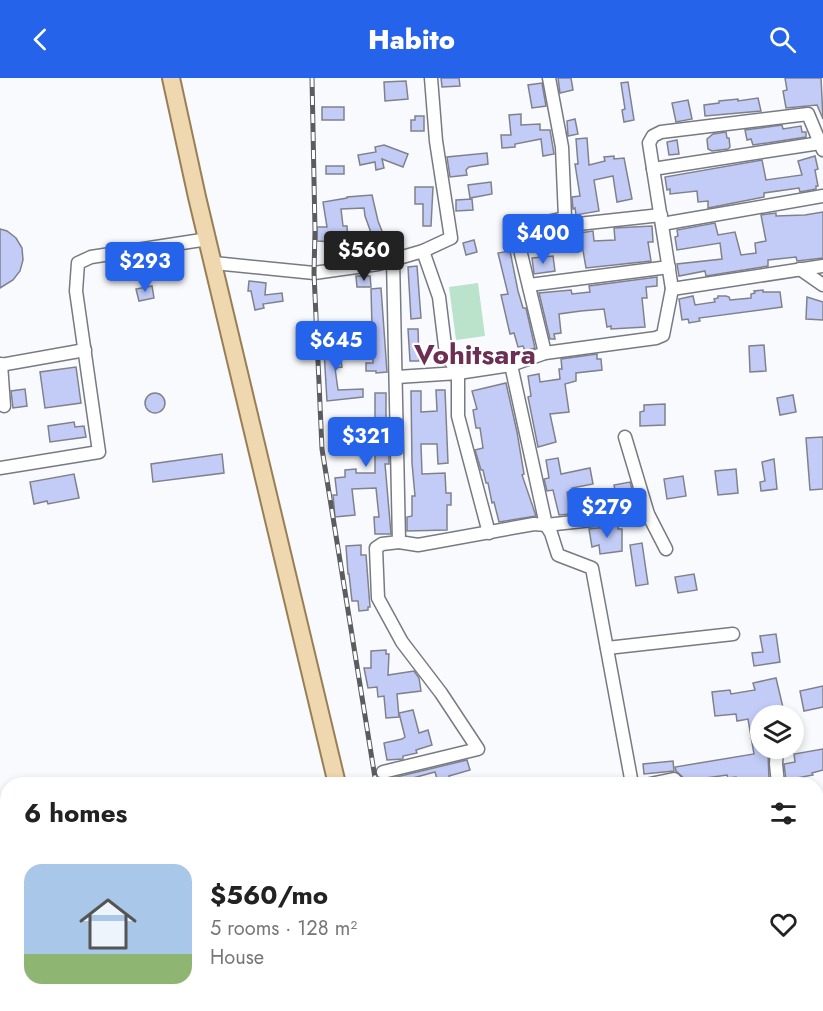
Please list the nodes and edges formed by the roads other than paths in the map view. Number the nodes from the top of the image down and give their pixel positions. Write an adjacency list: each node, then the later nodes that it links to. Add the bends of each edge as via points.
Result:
1 (171, 78): 9 (main road)
2 (431, 78): 10 (street, via 451,238)
3 (549, 78): 7 (street, via 562,147)
4 (822, 146): 5 (street); 5 (street, via 808,114 661,132 649,144)
5 (653, 169): 8 (street)
6 (823, 196): 8 (street)
7 (566, 218): 8 (street, via 569,225); 16 (street, via 515,229)
8 (662, 219): 14 (street)
9 (208, 238): 12 (main road); 19 (street, via 91,257 78,263 76,291)
10 (423, 251): 11 (street); 23 (street, via 439,297 446,354)
11 (393, 260): 12 (street, via 308,273); 24 (street)
12 (214, 263): 37 (main road)
13 (823, 266): 15 (street)
14 (669, 267): 16 (street); 18 (street)
15 (800, 269): 17 (street); 18 (street)
16 (529, 285): 20 (street)
17 (823, 285)
18 (672, 289): 20 (street, via 663,335)
19 (85, 350): 21 (street); 27 (street, via 99,452)
20 (545, 353): 22 (street)
21 (1, 364): 25 (street)
22 (511, 365): 23 (street); 29 (street)
23 (458, 373): 24 (street); 30 (street, via 458,416)
24 (397, 377): 31 (street)
25 (4, 406)
26 (625, 437): 28 (street)
27 (0, 468)
28 (648, 514): 29 (street); 32 (street)
29 (546, 525): 30 (street); 34 (street, via 558,555 592,568)
30 (489, 533): 31 (street, via 418,545)
31 (399, 542): 36 (street, via 376,548 378,598 402,642 478,749)
32 (666, 549)
33 (733, 634): 34 (street)
34 (607, 648): 38 (street)
35 (776, 759): 39 (street)
36 (383, 772)
37 (336, 777)
38 (631, 777)
39 (777, 777)

